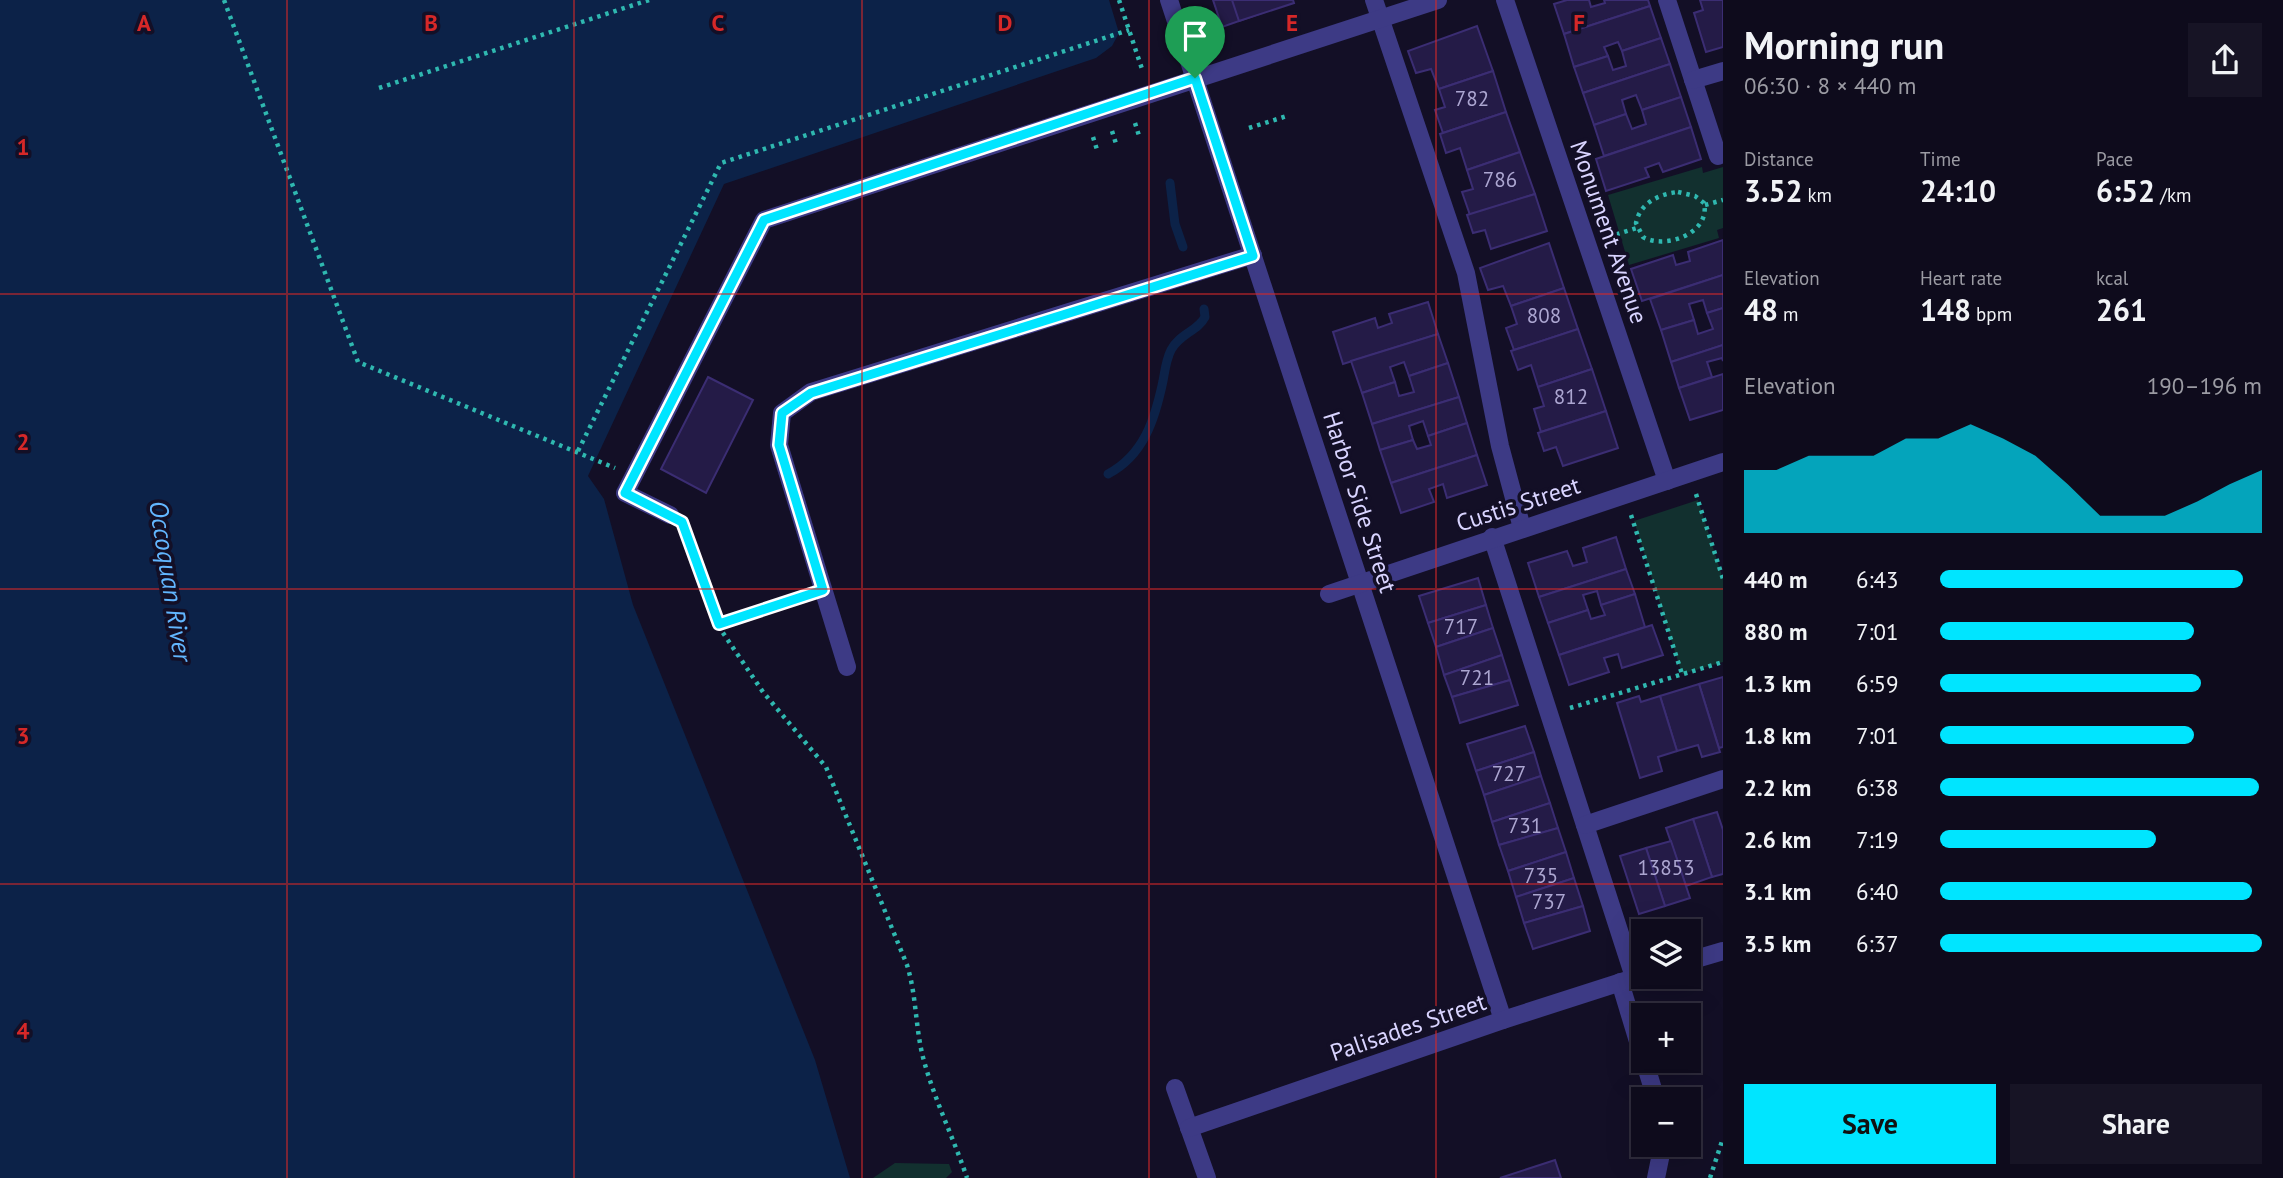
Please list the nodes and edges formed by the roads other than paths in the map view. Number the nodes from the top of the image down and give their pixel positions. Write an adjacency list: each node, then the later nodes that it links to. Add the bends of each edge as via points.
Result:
1 (1169, 0): 8 (street, Harbor Side Street)
2 (1374, 0): 6 (street)
3 (1438, 0): 6 (street)
4 (1505, 0): 13 (street, Monument Avenue)
5 (1667, 0): 9 (street)
6 (1380, 19): 8 (street); 15 (street, via 1466,273 1500,446)
7 (1723, 71): 9 (street)
8 (1195, 78): 11 (street, Harbor Side Street); 14 (street, via 764,220 625,493)
9 (1693, 80): 10 (street)
10 (1718, 156)
11 (1253, 256): 17 (street, Harbor Side Street); 19 (street, via 811,393 782,413 779,445)
12 (1723, 462): 13 (street, Custis Street)
13 (1667, 481): 15 (street, Custis Street)
14 (670, 515)
15 (1522, 528): 16 (street, Custis Street)
16 (1492, 537): 17 (street, Custis Street); 21 (street)
17 (1361, 583): 18 (street, Custis Street); 26 (street, Harbor Side Street)
18 (1329, 594)
19 (847, 667)
20 (1723, 779): 21 (street)
21 (1585, 825): 24 (street)
22 (1723, 950): 23 (street)
23 (1701, 957)
24 (1631, 975)
25 (1631, 978): 26 (street, Palisades Street)
26 (1503, 1020): 28 (street, Palisades Street)
27 (1175, 1088): 28 (street)
28 (1189, 1128): 30 (street)
29 (1660, 1157): 31 (street)
30 (1207, 1178)
31 (1656, 1178)

